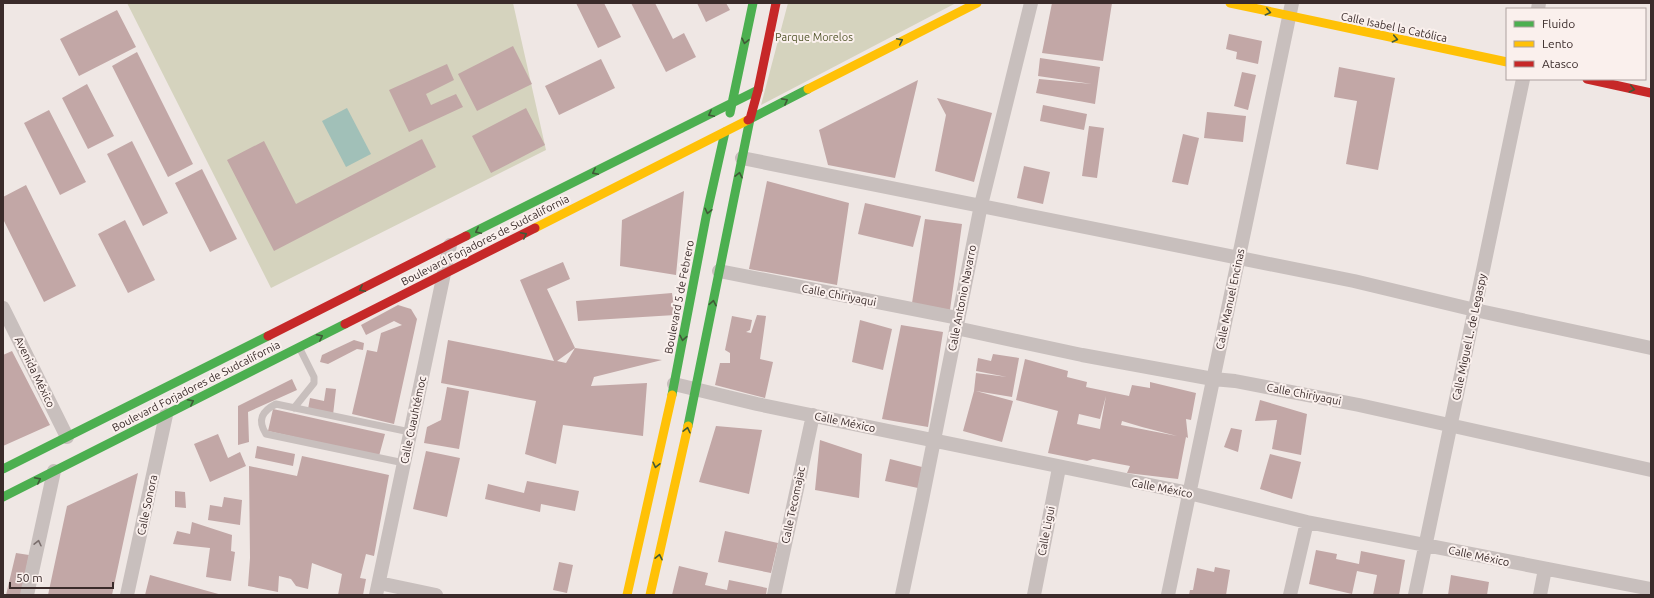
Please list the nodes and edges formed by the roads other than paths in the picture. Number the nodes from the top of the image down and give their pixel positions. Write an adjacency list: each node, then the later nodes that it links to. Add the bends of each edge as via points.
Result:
1 (753, 3): 13 (main road, Boulevard 5 de Febrero, one-way to 13)
2 (776, 3): 11 (main road)
3 (977, 3): 14 (main road, Boulevard Forjadores de Sudcalifornia, one-way to 3)
4 (1031, 3): 17 (street, Calle Antonio Navarro)
5 (1230, 3): 7 (main road, Calle Isabel la Católica, one-way to 7)
6 (1292, 3): 7 (street, Calle Manuel Encinas)
7 (1289, 17): 8 (main road, Calle Isabel la Católica, one-way to 8); 19 (street, Calle Manuel Encinas)
8 (1506, 62)
9 (1523, 80): 23 (street, Calle Miguel L. de Legaspy)
10 (1591, 80): 12 (main road, one-way to 12)
11 (758, 90): 13 (main road, Boulevard Forjadores de Sudcalifornia); 14 (main road)
12 (1651, 93)
13 (732, 103): 15 (main road, Boulevard 5 de Febrero); 18 (main road, Boulevard Forjadores de Sudcalifornia, one-way to 18)
14 (750, 119): 15 (main road, Boulevard Forjadores de Sudcalifornia); 16 (main road)
15 (725, 132): 21 (main road, Boulevard Forjadores de Sudcalifornia, one-way to 15); 28 (main road, Boulevard 5 de Febrero, one-way to 28)
16 (742, 158): 17 (street); 20 (main road, one-way to 16)
17 (981, 205): 19 (street); 24 (street, Calle Antonio Navarro)
18 (450, 245): 21 (street, Calle Cuauhtémoc); 35 (main road, Boulevard Forjadores de Sudcalifornia, one-way to 35)
19 (1238, 258): 23 (street, via 1354,281); 27 (street, Calle Manuel Encinas)
20 (719, 271): 24 (street, Calle Chiriyaqui); 29 (main road, one-way to 20)
21 (443, 276): 25 (main road, Boulevard Forjadores de Sudcalifornia, one-way to 21); 34 (street, Calle Cuauhtémoc)
22 (3, 308): 35 (street, Avenida México)
23 (1475, 310): 26 (street); 33 (street, Calle Miguel L. de Legaspy)
24 (957, 323): 27 (street, Calle Chiriyaqui, via 1082,355); 36 (street, Calle Antonio Navarro)
25 (299, 347): 30 (lane, via 314,377 314,383); 31 (main road, Boulevard Forjadores de Sudcalifornia, one-way to 25)
26 (1651, 348)
27 (1213, 379): 33 (street, Calle Chiriyaqui, via 1359,405); 42 (street, Calle Manuel Encinas)
28 (674, 384): 29 (street, Calle México); 52 (main road, Boulevard 5 de Febrero, one-way to 52)
29 (696, 389): 32 (street, Calle México); 53 (main road, one-way to 29)
30 (294, 408): 34 (lane); 37 (lane, via 276,404 266,409 261,419 266,434)
31 (166, 415): 41 (main road, Boulevard Forjadores de Sudcalifornia); 50 (street, Calle Sonora)
32 (814, 415): 36 (street, Calle México); 54 (street, Calle Tecomajac)
33 (1450, 426): 40 (street, Calle Chiriyaqui); 45 (street, Calle Miguel L. de Legaspy)
34 (410, 432): 37 (street, Calle Cuauhtémoc)
35 (67, 437): 39 (main road, Boulevard Forjadores de Sudcalifornia)
36 (933, 440): 38 (street, Calle México); 55 (street, Calle Antonio Navarro)
37 (404, 463): 47 (street, Calle Cuauhtémoc)
38 (1059, 468): 42 (street, Calle México); 56 (street, Calle Ligui)
39 (3, 469)
40 (1651, 470)
41 (54, 471): 43 (main road, Boulevard Forjadores de Sudcalifornia, one-way to 41); 49 (street, one-way to 41)
42 (1189, 493): 44 (street, Calle México); 57 (street, Calle Manuel Encinas)
43 (3, 497)
44 (1307, 522): 45 (street, Calle México); 58 (street)
45 (1426, 544): 46 (street, Calle México); 59 (street, Calle Miguel L. de Legaspy)
46 (1545, 569): 48 (street, Calle México); 60 (street)
47 (377, 589): 51 (street)
48 (1651, 589)
49 (27, 595)
50 (127, 595)
51 (436, 595)
52 (627, 595)
53 (650, 595)
54 (774, 595)
55 (902, 595)
56 (1034, 595)
57 (1168, 595)
58 (1290, 595)
59 (1415, 595)
60 (1540, 595)

